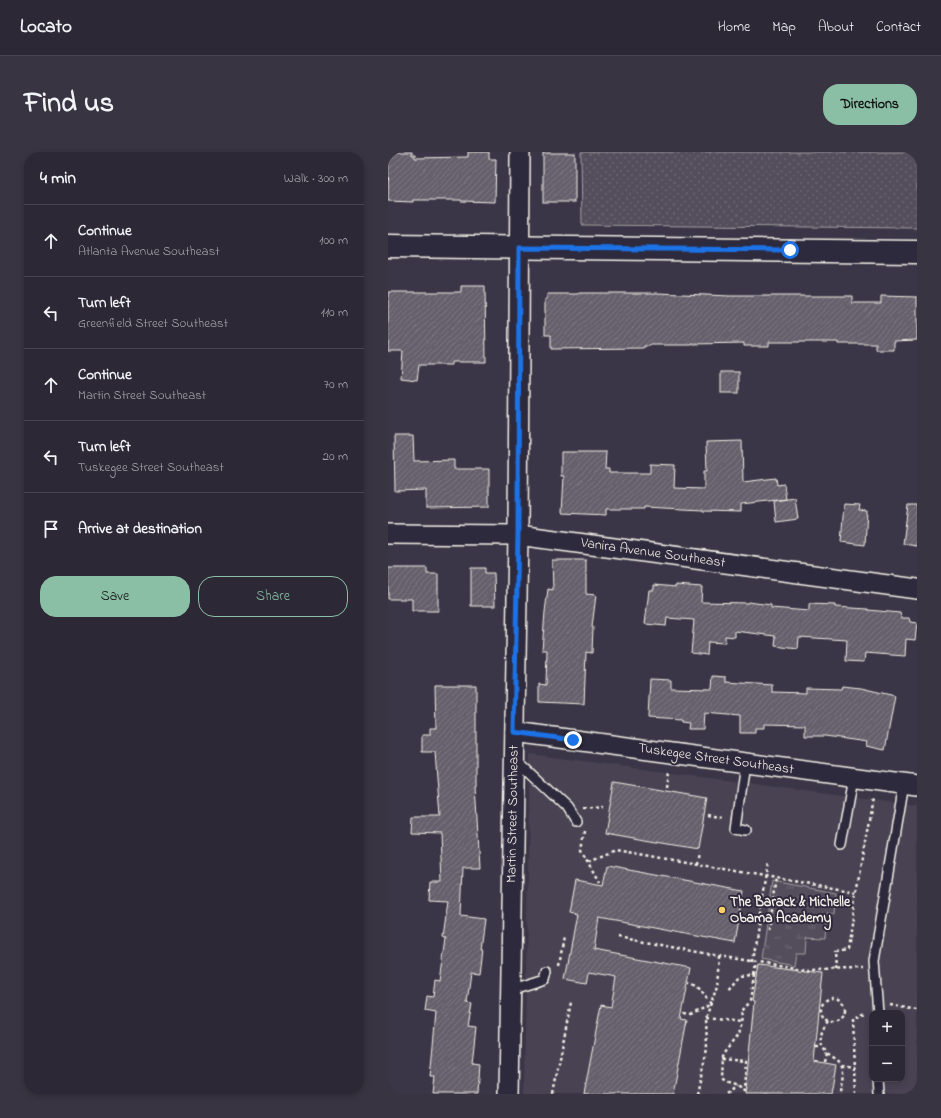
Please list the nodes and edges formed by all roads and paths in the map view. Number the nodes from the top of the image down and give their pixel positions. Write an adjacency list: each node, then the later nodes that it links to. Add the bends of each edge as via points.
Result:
1 (520, 152): 3 (street, Martin Street Southeast)
2 (388, 246): 3 (street)
3 (519, 248): 4 (street); 6 (street, Martin Street Southeast)
4 (917, 252)
5 (388, 534): 6 (street, Vanira Avenue Southeast)
6 (518, 534): 7 (street, Vanira Avenue Southeast); 8 (street, Martin Street Southeast)
7 (917, 589)
8 (514, 732): 9 (street, Martin Street Southeast); 10 (street, Tuskegee Street Southeast)
9 (514, 759): 18 (lane, via 567,808); 43 (street, Martin Street Southeast)
10 (745, 763): 12 (street, Tuskegee Street Southeast); 19 (lane, via 736,828)
11 (670, 768): 14 (path)
12 (854, 778): 13 (street, Tuskegee Street Southeast); 20 (lane)
13 (910, 785): 48 (lane, via 874,961)
14 (667, 787)
15 (873, 798): 29 (path)
16 (603, 807): 17 (path)
17 (580, 809)
18 (576, 822)
19 (746, 830)
20 (842, 845)
21 (698, 852): 24 (path)
22 (589, 861): 24 (path, via 616,850)
23 (768, 863): 26 (path)
24 (696, 864): 26 (path)
25 (594, 871): 28 (path)
26 (766, 876): 27 (path); 31 (path)
27 (776, 878): 29 (path); 32 (path)
28 (600, 882)
29 (856, 892): 39 (path, via 847,950 835,952)
30 (741, 917): 31 (path)
31 (758, 919): 32 (path); 36 (path)
32 (769, 921): 33 (path)
33 (768, 930)
34 (618, 936): 35 (path)
35 (719, 956): 36 (path); 46 (path, via 717,985)
36 (752, 962): 37 (path)
37 (756, 962): 39 (path, via 810,970); 41 (path)
38 (866, 969): 39 (path)
39 (836, 970)
40 (547, 971): 43 (lane, via 545,979)
41 (754, 975): 44 (path, via 740,976); 54 (path, via 750,1001 741,1011)
42 (689, 984): 46 (path, via 697,986)
43 (510, 990): 64 (street, Martin Street Southeast)
44 (728, 990)
45 (571, 1002): 65 (path)
46 (711, 1004): 51 (path, via 691,1014); 52 (path)
47 (890, 1005): 49 (path)
48 (878, 1010)
49 (917, 1010)
50 (867, 1011): 61 (path, via 853,1019)
51 (684, 1014)
52 (706, 1018): 54 (path); 66 (path, via 707,1049)
53 (828, 1021): 53 (path, via 821,1014 821,1006 829,999 837,999 843,1004 843,1015 837,1021); 56 (path, via 819,1035)
54 (741, 1022): 58 (path, via 738,1036)
55 (816, 1047): 56 (path)
56 (823, 1047): 57 (path)
57 (827, 1053): 59 (path); 60 (path)
58 (721, 1059): 63 (path, via 721,1079); 63 (path, via 746,1062 744,1091)
59 (825, 1062)
60 (842, 1065): 61 (path); 68 (path)
61 (855, 1067): 69 (path)
62 (878, 1082): 70 (lane)
63 (736, 1086): 67 (path)
64 (509, 1094)
65 (552, 1094)
66 (697, 1094)
67 (726, 1094)
68 (840, 1094)
69 (856, 1094)
70 (879, 1094)

